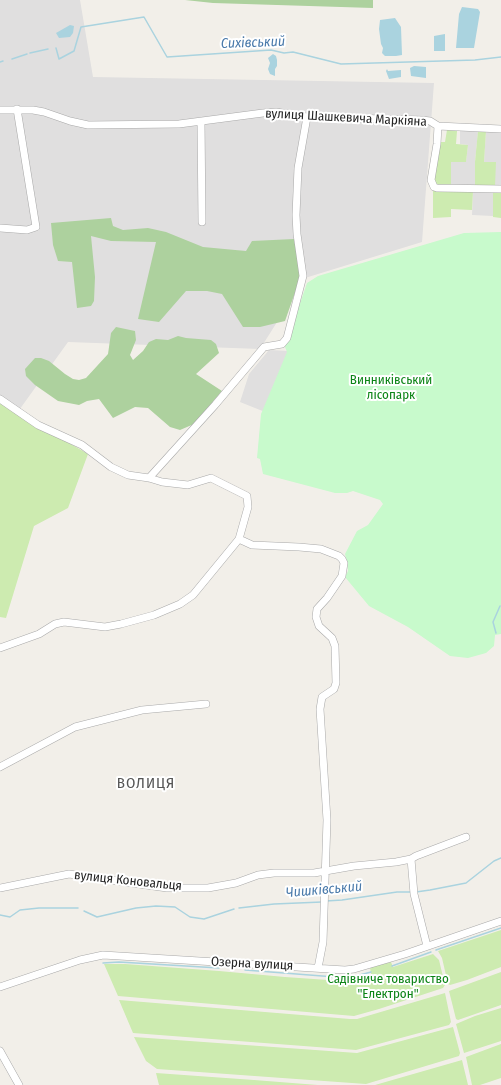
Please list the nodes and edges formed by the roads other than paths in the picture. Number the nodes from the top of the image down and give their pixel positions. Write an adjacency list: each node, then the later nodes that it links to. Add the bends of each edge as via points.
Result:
1 (17, 109): 2 (street, вулиця Шашкевича Маркіяна); 4 (street, вулиця Шашкевича Маркіяна, via 44,112 88,125); 9 (street, via 36,227 27,230)
2 (0, 110)
3 (307, 117): 4 (street, вулиця Шашкевича Маркіяна, via 263,113); 5 (street, вулиця Шашкевича Маркіяна, via 422,120); 11 (street, via 298,168 296,215 303,276 286,338 282,344 264,347)
4 (201, 122): 8 (street)
5 (438, 126): 6 (street, вулиця Шашкевича Маркіяна); 7 (street, via 431,180 434,187)
6 (501, 129)
7 (501, 189)
8 (202, 222)
9 (0, 228)
10 (0, 399): 11 (street, via 38,425 82,445 110,467 128,475)
11 (149, 478): 12 (street, via 188,484 211,478 247,496 248,507)
12 (239, 539): 13 (street, via 193,595 180,604 154,615 104,627 64,622 55,624 39,634); 18 (street, via 252,545 321,550 339,556 344,563 342,576 317,609 316,617 319,626 332,638 335,646 336,686 322,697 320,709 328,820)
13 (0, 648)
14 (206, 704): 15 (street, via 142,710 75,727)
15 (0, 767)
16 (466, 837): 17 (street, вулиця Коновальця)
17 (411, 859): 18 (street, вулиця Коновальця); 21 (street, via 414,894)
18 (326, 871): 19 (street, вулиця Коновальця, via 258,875 236,883 208,888 166,888 69,874); 22 (street, via 323,942)
19 (0, 888)
20 (501, 921): 21 (street, Озерна вулиця)
21 (427, 946): 22 (street, Озерна вулиця, via 354,969)
22 (318, 968): 23 (street, Озерна вулиця, via 103,955 80,960)
23 (0, 987)
24 (0, 1051): 25 (street)
25 (20, 1085)

